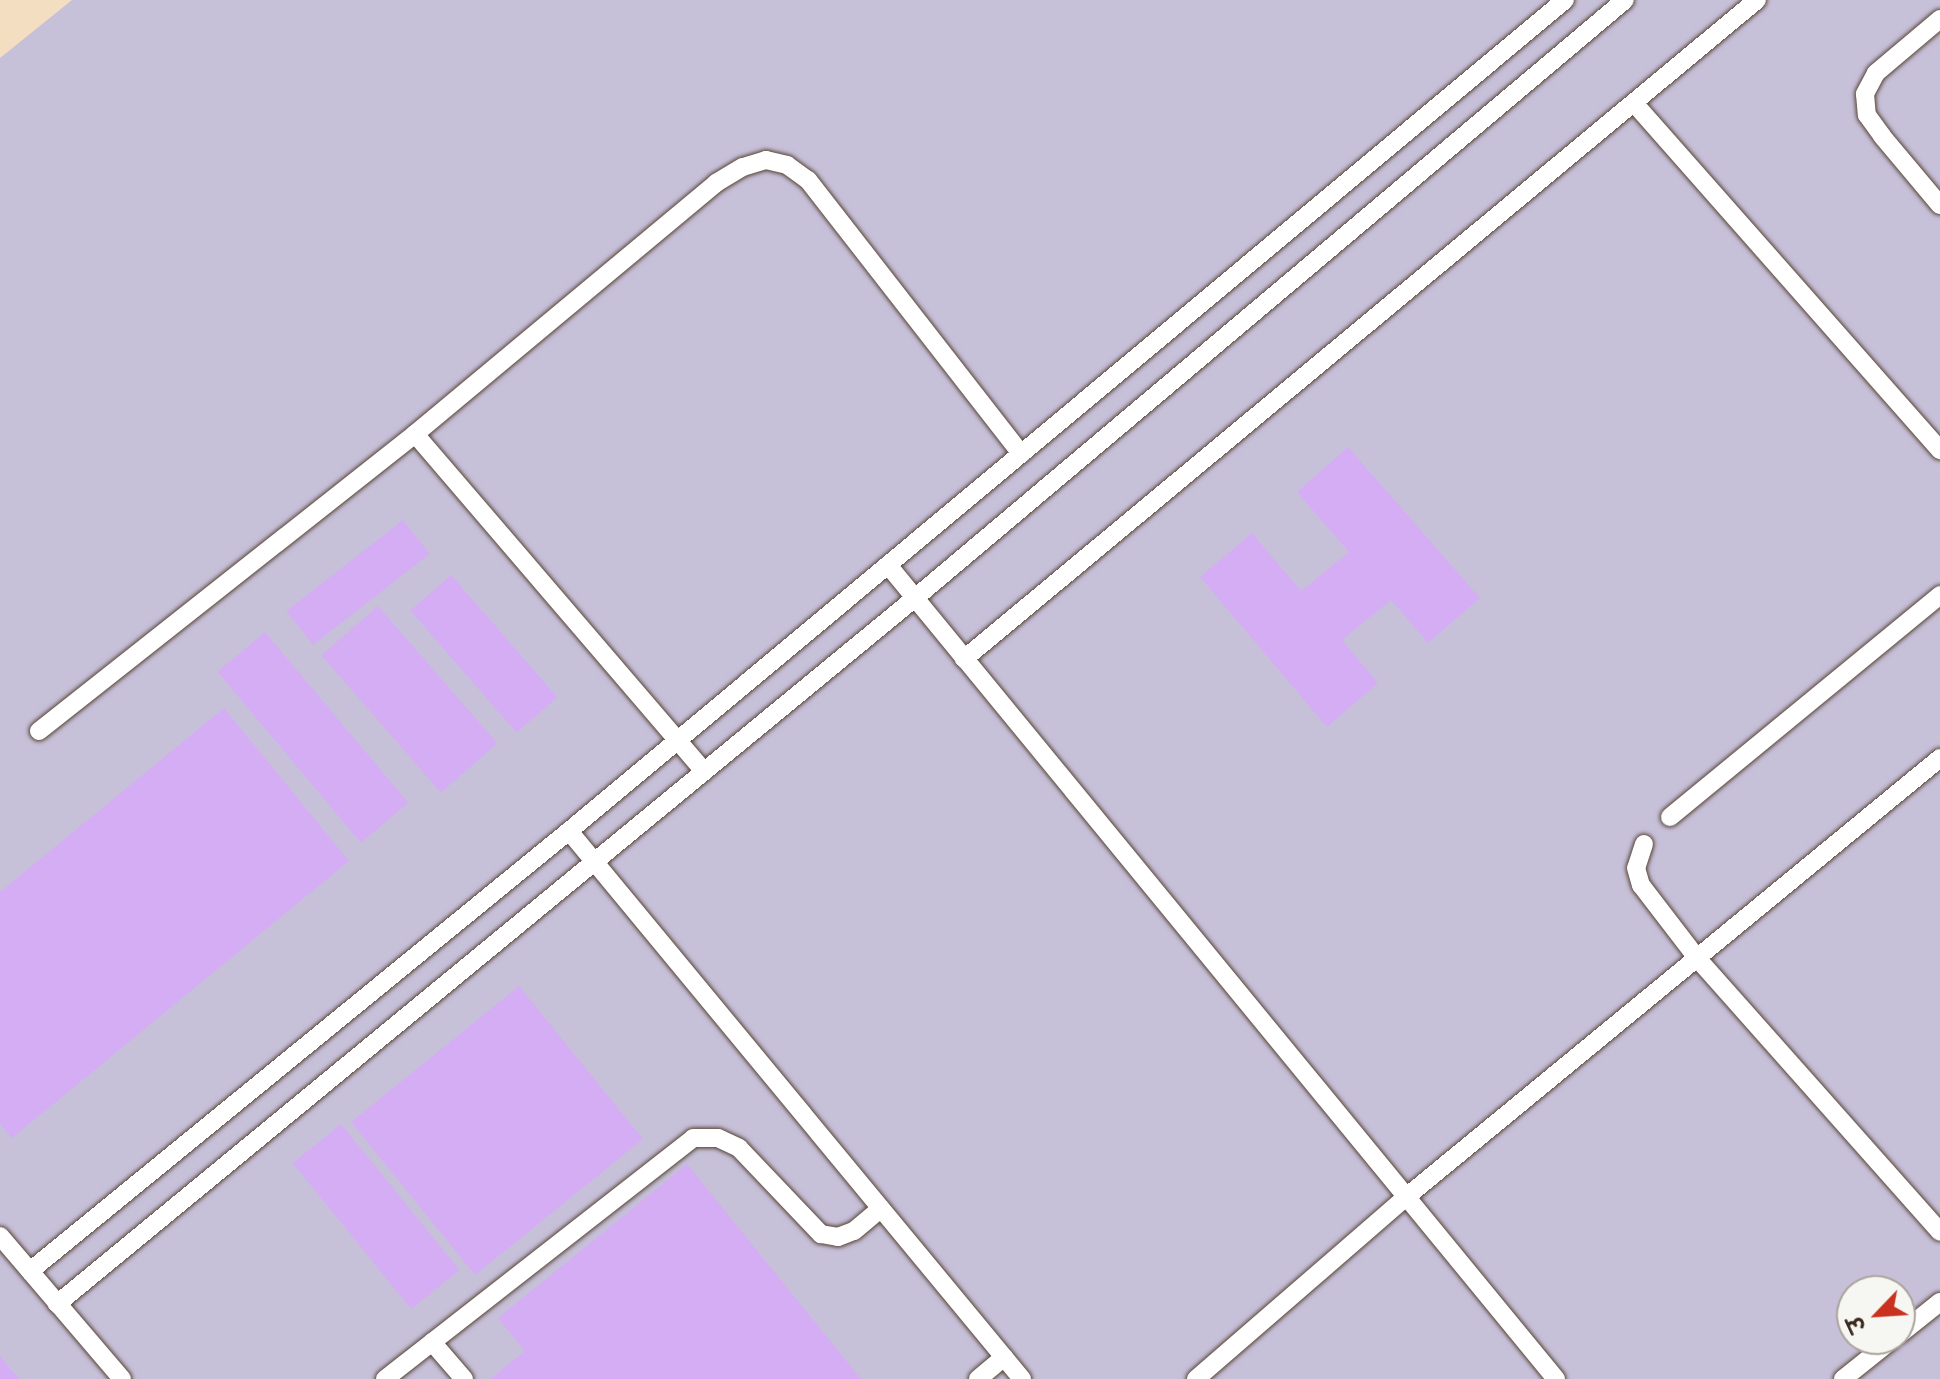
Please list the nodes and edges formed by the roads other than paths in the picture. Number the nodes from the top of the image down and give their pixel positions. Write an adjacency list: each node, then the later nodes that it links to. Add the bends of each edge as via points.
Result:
1 (1565, 0): 9 (lane)
2 (1625, 0): 12 (lane)
3 (1757, 0): 5 (lane)
4 (1940, 19): 6 (lane, via 1876,73 1865,94 1867,115)
5 (1634, 103): 8 (lane); 13 (lane)
6 (1940, 205)
7 (415, 434): 9 (lane, via 716,183 766,160 787,165 808,180); 14 (lane); 15 (lane)
8 (1940, 450)
9 (1021, 454): 10 (lane)
10 (888, 565): 12 (lane); 15 (lane)
11 (1940, 595): 18 (lane)
12 (915, 598): 13 (lane); 17 (lane)
13 (964, 659): 23 (lane)
14 (39, 731)
15 (678, 740): 17 (lane); 19 (lane)
16 (1940, 758): 22 (lane)
17 (703, 770): 21 (lane)
18 (1670, 817)
19 (569, 831): 21 (lane); 27 (lane)
20 (1644, 844): 22 (lane, via 1636,868 1641,885)
21 (594, 861): 24 (lane); 29 (lane)
22 (1697, 958): 23 (lane); 25 (lane)
23 (1405, 1198): 39 (lane); 40 (lane)
24 (881, 1208): 31 (lane, via 854,1231 838,1237 821,1234 739,1148 718,1138 693,1138); 33 (lane)
25 (1940, 1232)
26 (0, 1236): 27 (lane)
27 (30, 1271): 29 (lane)
28 (1940, 1302): 30 (lane)
29 (57, 1304): 34 (lane)
30 (1916, 1321)
31 (432, 1342): 35 (lane); 36 (lane)
32 (1873, 1355): 41 (lane)
33 (1004, 1357): 37 (lane); 38 (lane)
34 (122, 1379)
35 (385, 1379)
36 (464, 1379)
37 (978, 1379)
38 (1022, 1379)
39 (1196, 1379)
40 (1556, 1379)
41 (1843, 1379)

